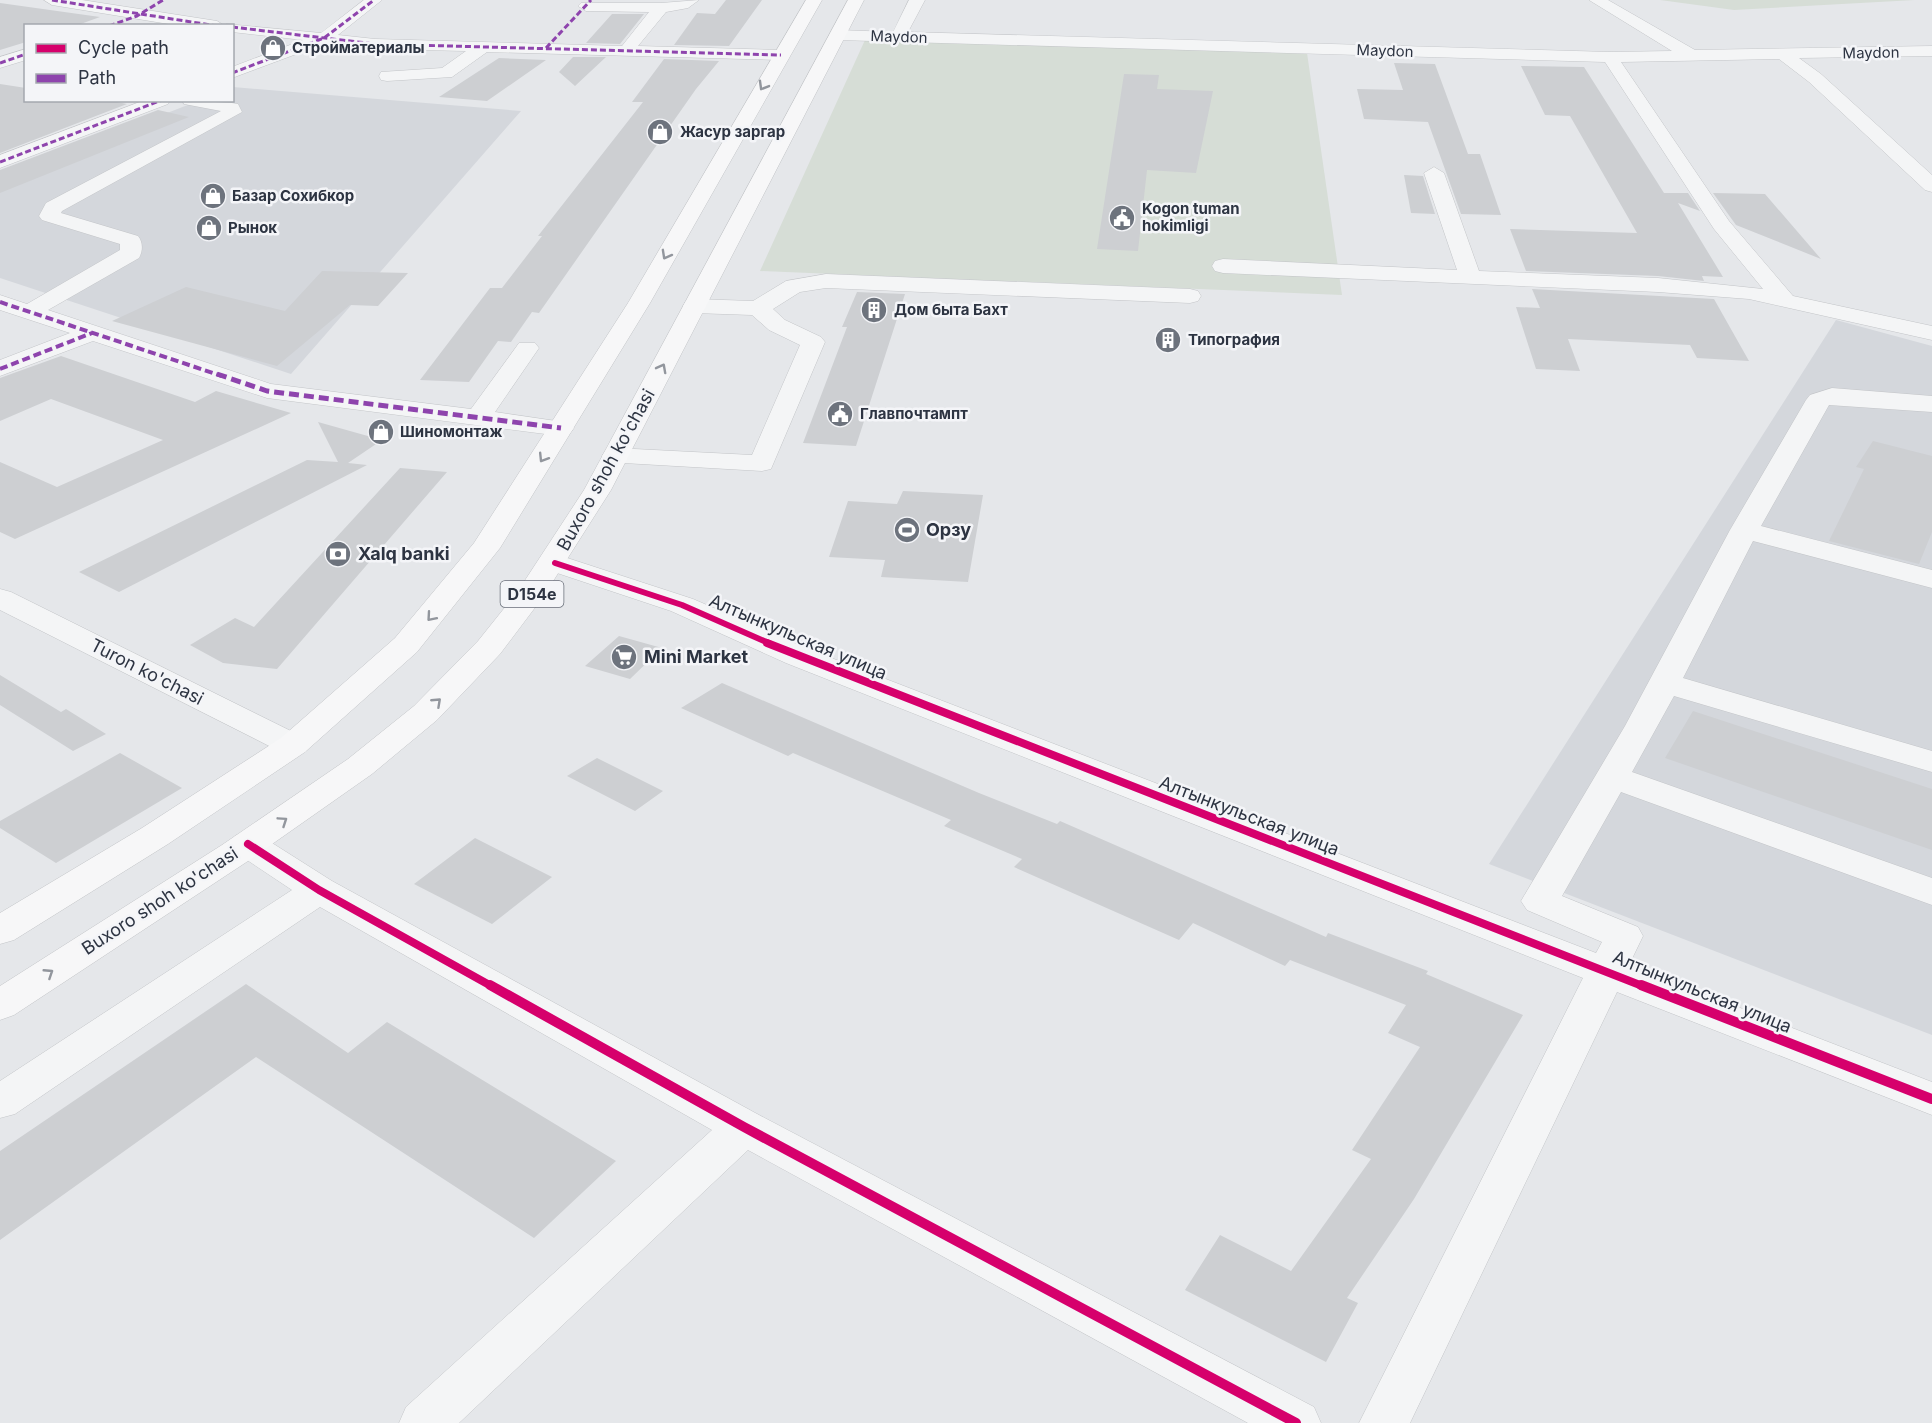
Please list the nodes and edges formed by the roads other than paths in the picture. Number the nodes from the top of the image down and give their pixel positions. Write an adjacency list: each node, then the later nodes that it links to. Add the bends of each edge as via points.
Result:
1 (52, 0): 11 (street)
2 (163, 0): 11 (street)
3 (374, 0): 17 (street)
4 (691, 0): 10 (street)
5 (814, 0): 19 (main road, Buxoro shoh ko'chasi / D154e)
6 (856, 0): 15 (main road, Buxoro shoh ko'chasi / D154e)
7 (918, 0): 16 (street)
8 (1598, 0): 26 (street)
9 (588, 3): 10 (street); 21 (street)
10 (661, 8): 22 (street)
11 (137, 16): 12 (street); 13 (street)
12 (115, 24)
13 (201, 24)
14 (234, 27): 17 (street)
15 (838, 35): 16 (street, Maydon); 19 (main road); 42 (main road, Buxoro shoh ko'chasi / D154e, via 778,141)
16 (898, 37): 18 (street, Maydon)
17 (324, 39): 20 (street); 30 (street)
18 (1100, 43): 27 (street, Maydon); 28 (street)
19 (787, 45): 22 (street); 42 (main road, Buxoro shoh ko'chasi / D154e, one-way to 42)
20 (483, 47): 21 (street); 31 (street, via 446,73)
21 (546, 48): 22 (street)
22 (626, 51)
23 (1932, 51): 24 (street, Maydon)
24 (1783, 54): 26 (street, Maydon); 36 (street, via 1815,78)
25 (24, 55): 29 (street)
26 (1691, 55): 27 (street, Maydon)
27 (1610, 57): 40 (street, via 1721,225)
28 (1096, 60)
29 (0, 63)
30 (234, 72)
31 (387, 76)
32 (157, 102): 34 (street)
33 (200, 102): 44 (street, via 232,108 233,112 53,207 49,216 131,240 130,253)
34 (0, 162)
35 (1434, 173): 38 (street)
36 (1932, 186)
37 (1223, 266): 38 (street)
38 (1470, 277): 40 (street, via 1738,291)
39 (1190, 296): 43 (street, via 826,281 794,286)
40 (1785, 301): 46 (street)
41 (0, 302): 44 (street)
42 (667, 305): 43 (street); 51 (main road, Buxoro shoh ko'chasi / D154e); 52 (main road, Buxoro shoh ko'chasi / D154e, one-way to 42)
43 (758, 308): 52 (street, via 777,326 813,342 762,463)
44 (29, 312): 45 (street)
45 (92, 333): 48 (street); 50 (street, via 267,391)
46 (1932, 333)
47 (527, 348): 50 (street)
48 (0, 369)
49 (1932, 404): 53 (street, via 1832,396 1819,400)
50 (478, 418): 51 (street)
51 (561, 428): 58 (main road, Buxoro shoh ko'chasi / D154e, one-way to 58, via 464,578 406,645)
52 (615, 456): 54 (main road, Buxoro shoh ko'chasi / D154e)
53 (1744, 530): 55 (street); 57 (street)
54 (555, 563): 61 (main road, Buxoro shoh ko'chasi / D154e, one-way to 54, via 352,774 408,730 480,658); 65 (street, Алтынкульская улица, via 682,604 796,656)
55 (1932, 579)
56 (0, 598): 58 (street, Turon ko'chasi)
57 (1664, 683): 59 (street); 60 (street)
58 (293, 746): 64 (main road, Buxoro shoh ko'chasi / D154e)
59 (1932, 762)
60 (1612, 777): 63 (street); 65 (street, via 1540,901 1624,936)
61 (248, 844): 62 (street); 66 (main road, Buxoro shoh ko'chasi / D154e, one-way to 61)
62 (318, 890): 68 (street); 69 (street)
63 (1932, 892)
64 (0, 931)
65 (1607, 971): 67 (street, Алтынкульская улица); 72 (street)
66 (0, 1005)
67 (1932, 1099)
68 (0, 1102)
69 (744, 1127): 70 (street); 71 (street)
70 (424, 1423)
71 (1296, 1423)
72 (1384, 1423)

